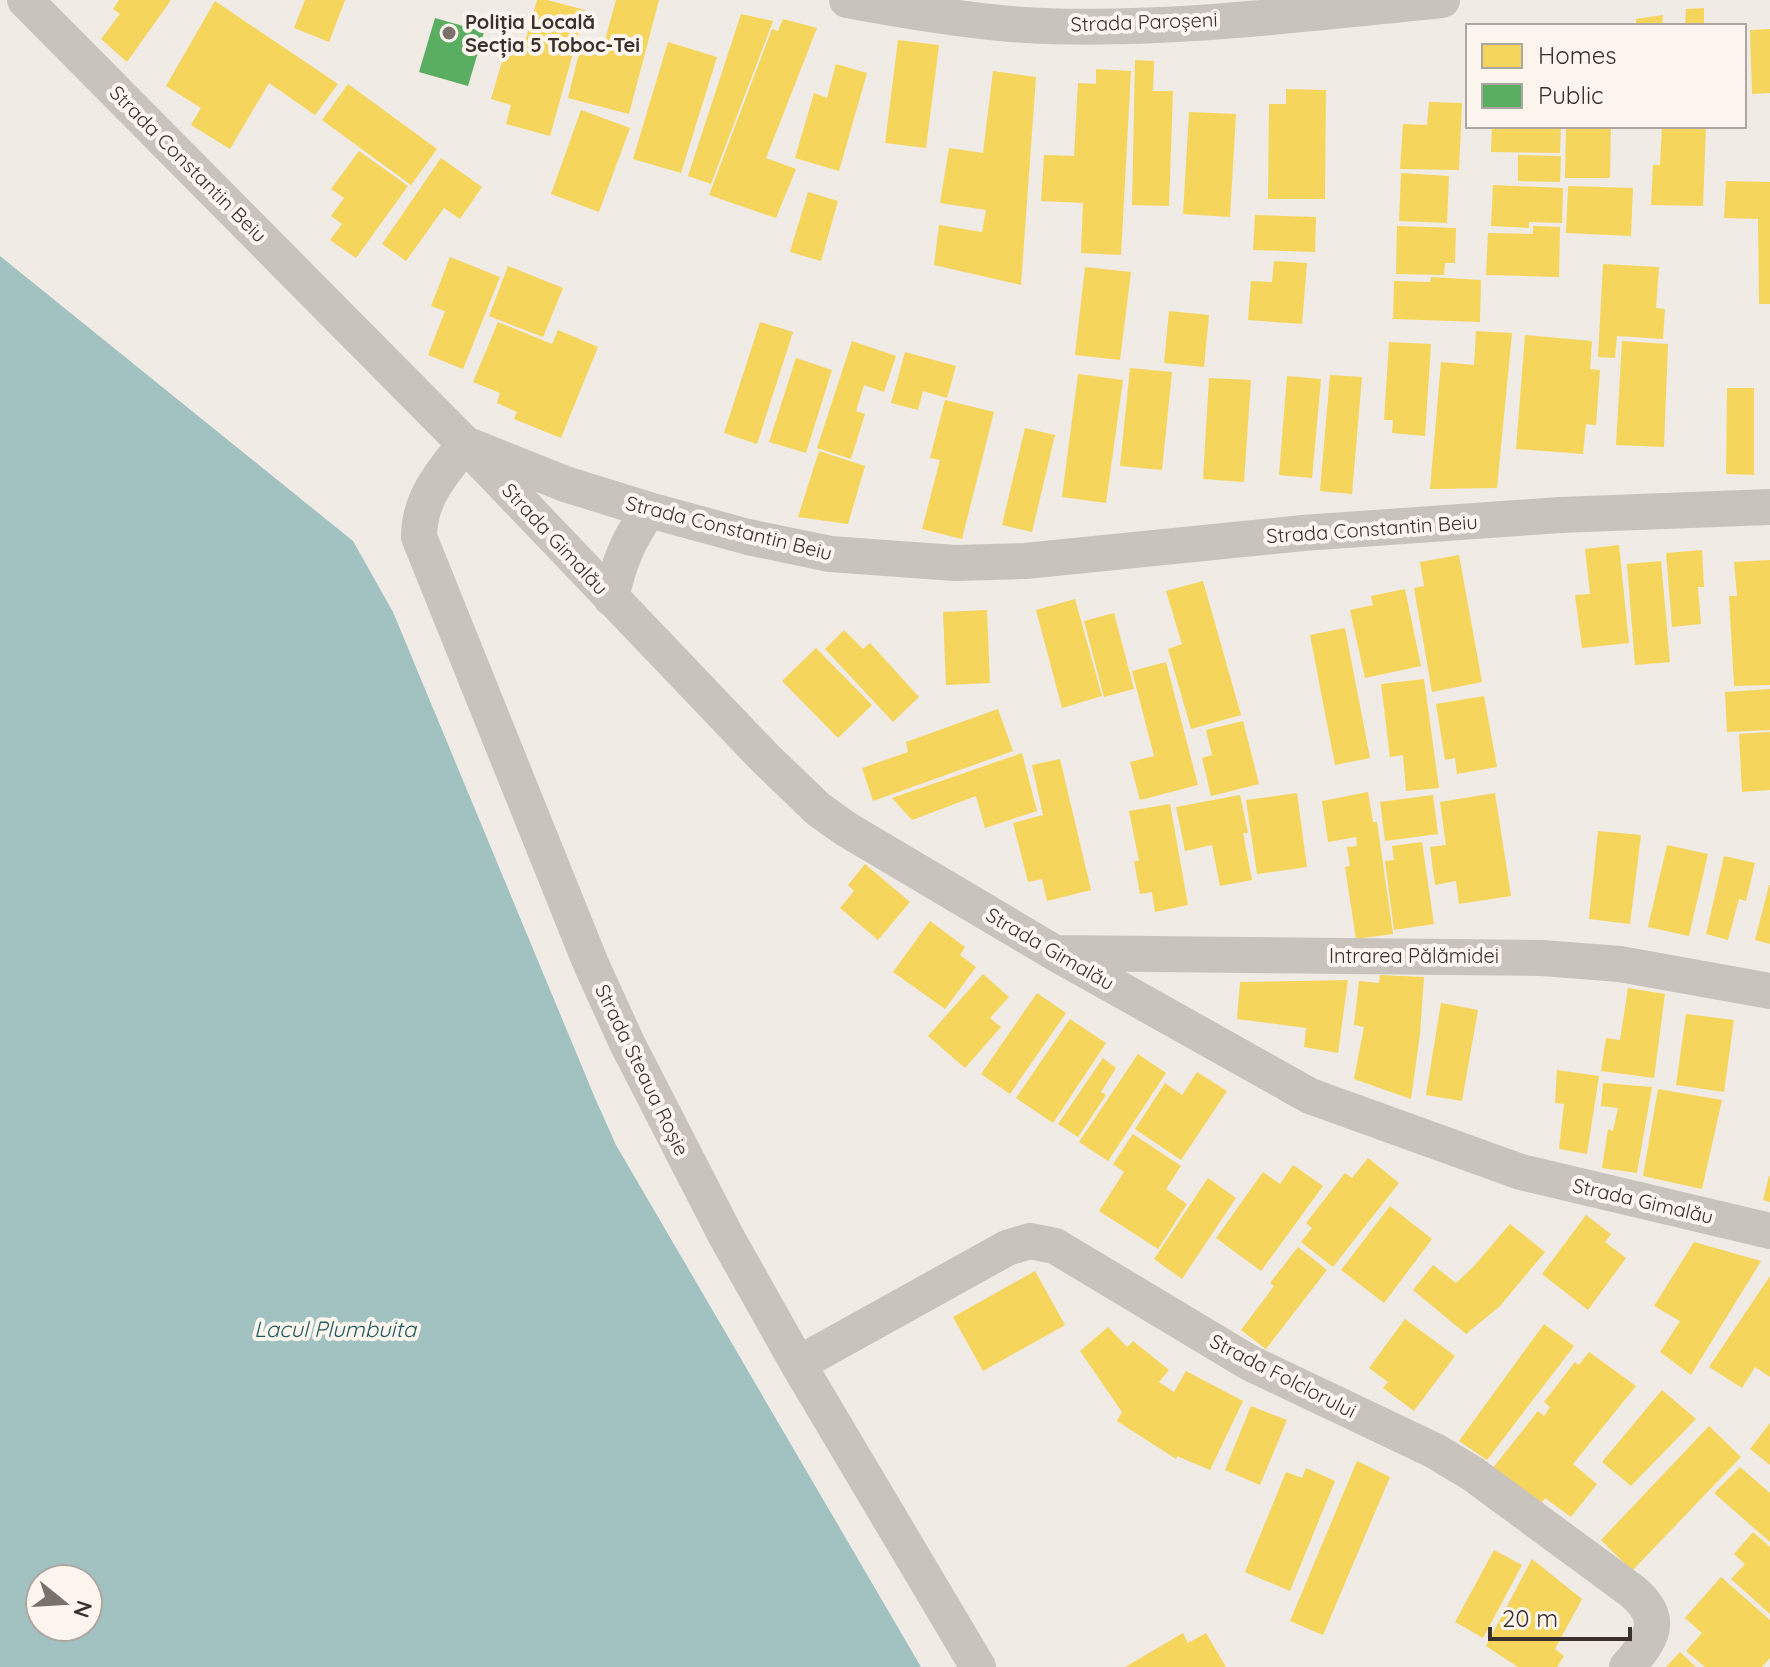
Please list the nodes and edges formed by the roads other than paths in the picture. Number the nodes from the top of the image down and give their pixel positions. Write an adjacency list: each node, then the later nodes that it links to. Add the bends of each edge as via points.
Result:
1 (25, 0): 4 (street, Strada Constantin Beiu)
2 (847, 0): 3 (street, Strada Paroșeni, via 1011,24 1082,26)
3 (1442, 0)
4 (465, 444): 6 (street, Strada Constantin Beiu); 7 (street, Strada Gimalău); 11 (street, Strada Steaua Roșie, via 425,500 419,537 627,1043)
5 (1770, 507): 6 (street, Strada Constantin Beiu, via 1560,515 955,563 830,554)
6 (649, 510): 7 (street, via 630,537)
7 (611, 598): 8 (street, Strada Gimalău, via 818,809)
8 (1055, 953): 9 (street, Intrarea Pălămidei, via 1542,958 1620,964); 10 (street, Strada Gimalău, via 1285,1084 1341,1110 1521,1172)
9 (1770, 991)
10 (1770, 1231)
11 (798, 1364): 12 (street, Strada Steaua Roșie); 13 (street, Strada Folclorului, via 1007,1248 1030,1241 1055,1246 1250,1363 1473,1474 1645,1601 1652,1632)
12 (978, 1667)
13 (1627, 1667)

